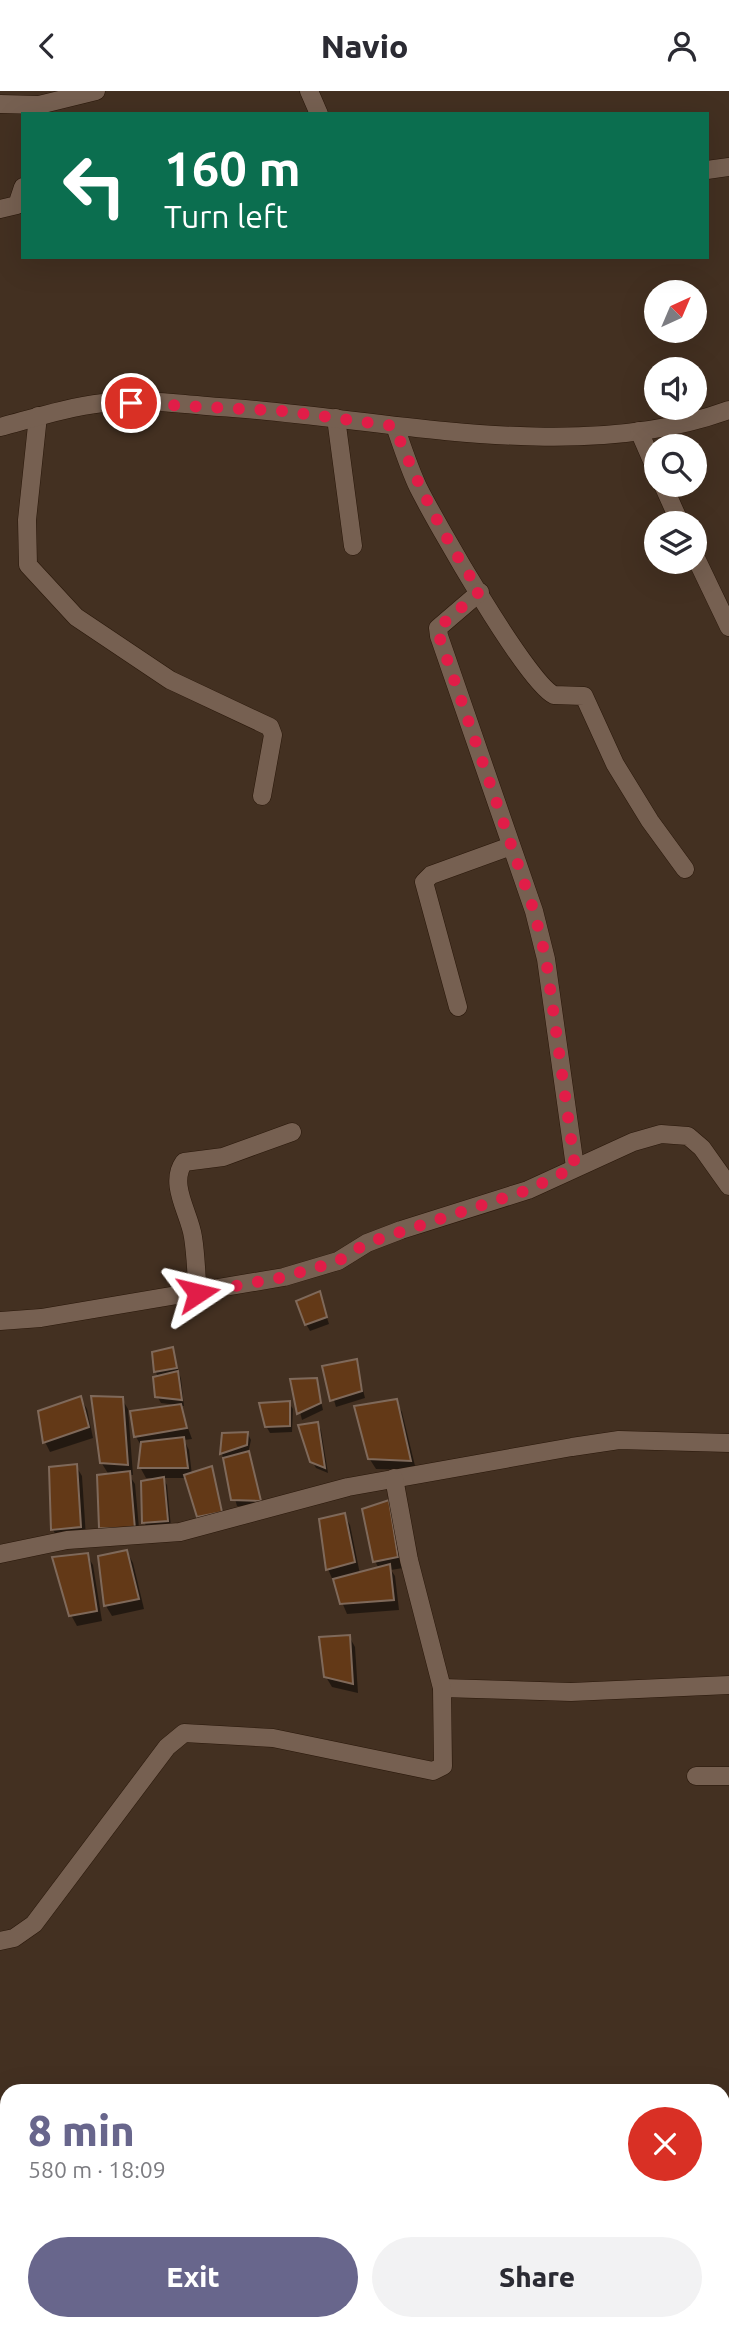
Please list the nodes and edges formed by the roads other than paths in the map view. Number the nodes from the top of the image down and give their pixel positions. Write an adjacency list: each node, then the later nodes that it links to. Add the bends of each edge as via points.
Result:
1 (96, 91): 4 (street)
2 (309, 91): 5 (street)
3 (0, 104): 4 (street)
4 (38, 110)
5 (318, 112)
6 (729, 167): 7 (street)
7 (709, 170)
8 (21, 193): 9 (street, via 17,205)
9 (0, 209)
10 (729, 409): 15 (street)
11 (38, 417): 12 (street, via 104,403 144,403); 14 (street); 21 (street, via 27,520 28,565 76,617 160,673 270,727 273,735)
12 (336, 418): 13 (street); 17 (street)
13 (394, 426): 15 (street, via 566,436); 19 (street, via 417,485)
14 (0, 427)
15 (639, 431): 16 (street)
16 (644, 442)
17 (353, 546)
18 (704, 574): 20 (street)
19 (480, 591): 22 (street, via 438,628); 23 (street, via 547,692 584,696 615,764)
20 (729, 627)
21 (262, 796)
22 (511, 846): 24 (street, via 431,875 424,882); 26 (street, via 546,959)
23 (685, 869)
24 (458, 1007)
25 (292, 1132): 28 (street, via 223,1157 184,1162 179,1169 179,1188 193,1234)
26 (575, 1167): 27 (street, via 642,1139 661,1134 688,1136); 28 (street, via 528,1190 367,1243 338,1261 284,1277)
27 (729, 1186)
28 (198, 1293): 29 (street)
29 (0, 1321)
30 (729, 1443): 31 (street, via 620,1440)
31 (394, 1478): 32 (street, via 180,1532 67,1540); 34 (street, via 409,1560)
32 (0, 1554)
33 (729, 1685): 34 (street, via 571,1692)
34 (442, 1688): 37 (street, via 445,1762 433,1771 273,1738 184,1733 167,1747 33,1924 14,1938)
35 (696, 1776): 36 (street)
36 (729, 1776)
37 (0, 1941)

